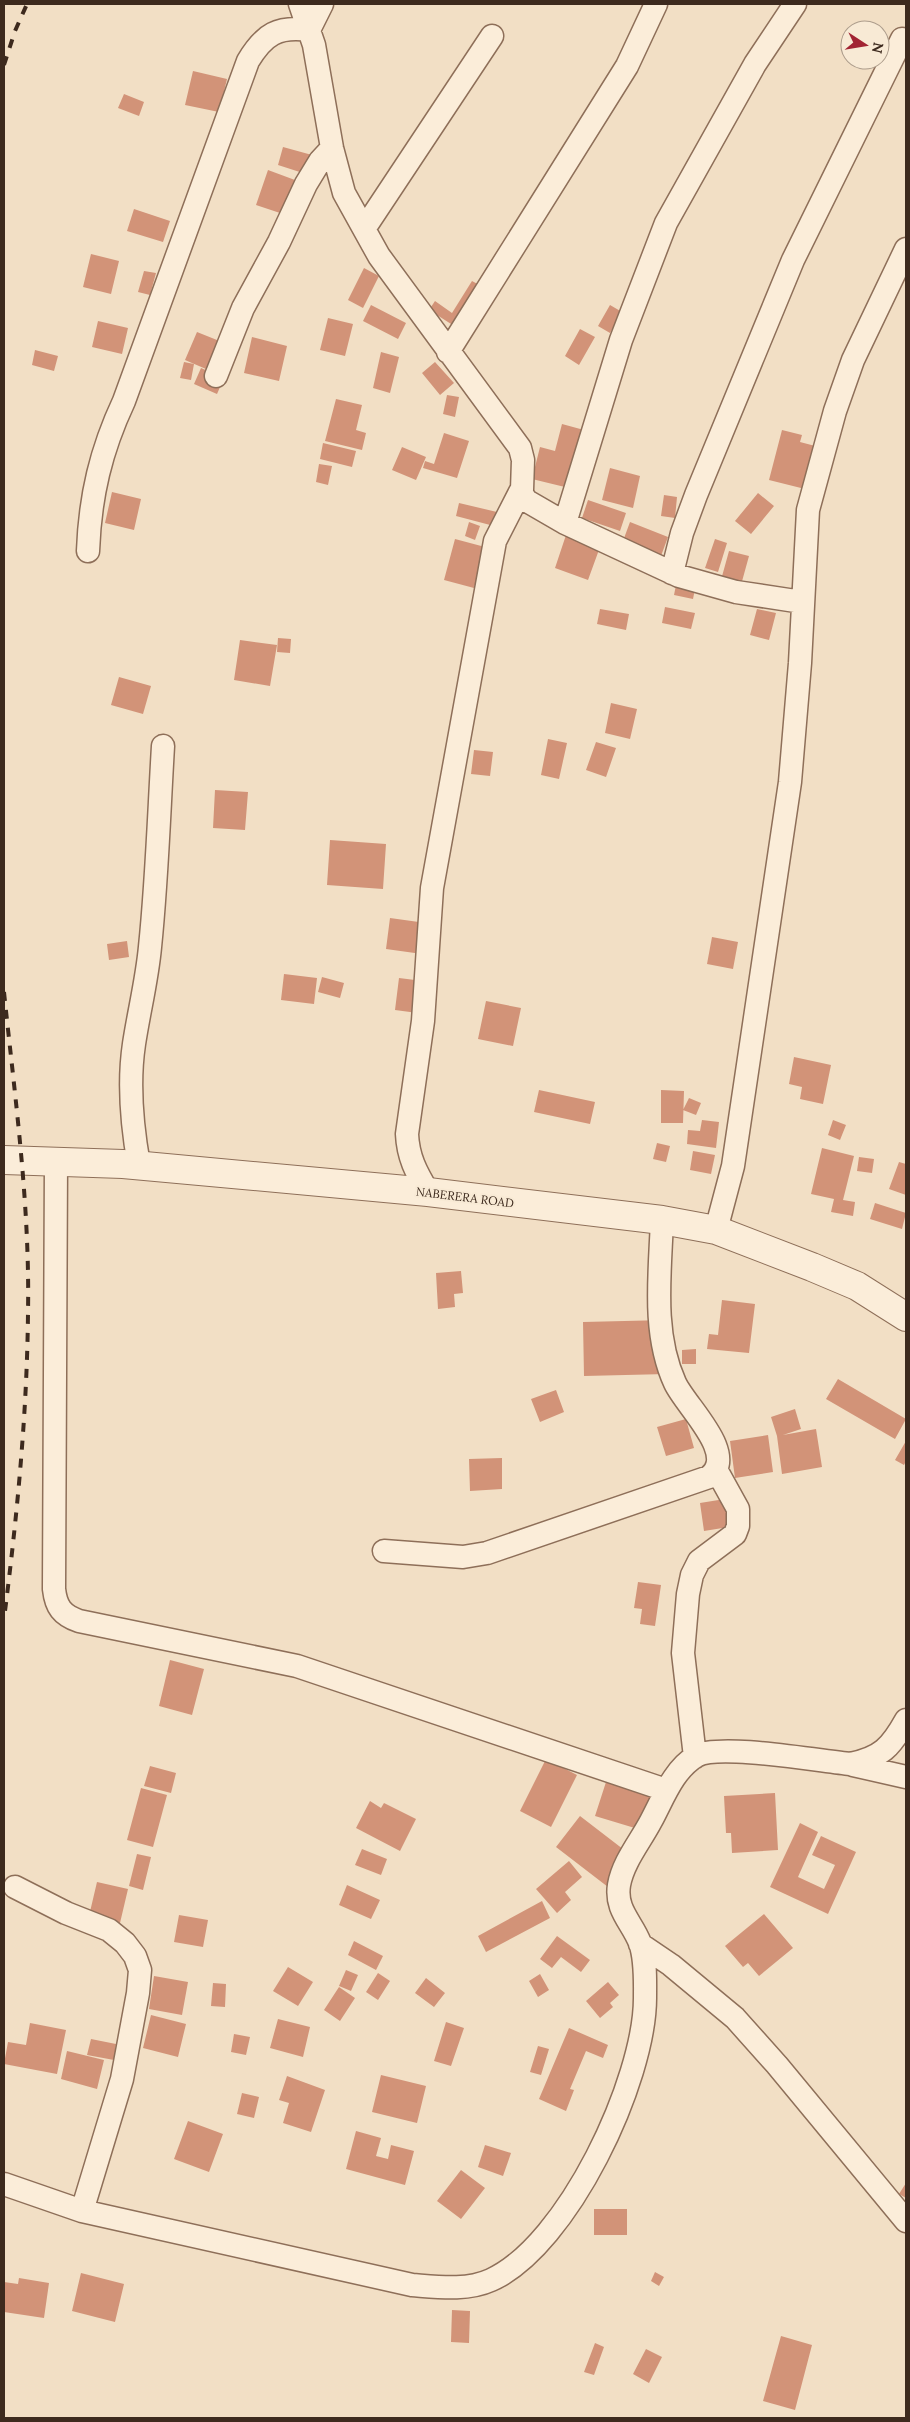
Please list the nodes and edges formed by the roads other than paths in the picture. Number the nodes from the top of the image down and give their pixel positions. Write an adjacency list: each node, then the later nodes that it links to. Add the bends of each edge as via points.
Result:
1 (300, 4): 5 (street)
2 (322, 4): 5 (street)
3 (656, 4): 11 (street, via 627,66)
4 (795, 4): 14 (street, via 755,64 666,224 621,340)
5 (309, 30): 8 (street); 15 (street, via 280,30 257,47 248,61 124,401 104,447 89,525)
6 (492, 36): 9 (street)
7 (902, 38): 16 (street, via 793,260 692,505)
8 (332, 148): 9 (street, via 344,193); 12 (street, via 306,184 279,242 242,308)
9 (364, 229): 11 (street, via 379,256)
10 (906, 249): 17 (street, via 853,360 835,411 808,510)
11 (448, 352): 13 (street, via 520,448 523,460)
12 (216, 376)
13 (520, 492): 14 (street, via 527,501); 22 (street, via 495,541 432,888 423,1021 407,1134 412,1164)
14 (565, 523): 16 (street)
15 (88, 551)
16 (672, 573): 17 (street, via 706,585)
17 (802, 602): 24 (street, via 790,782 733,1166)
18 (163, 746): 21 (street, via 150,947 132,1076 134,1136)
19 (4, 1160): 20 (street, NABERERA ROAD)
20 (56, 1161): 21 (street, NABERERA ROAD); 32 (street, via 54,1589 59,1608 65,1616 297,1666)
21 (139, 1165): 22 (street, NABERERA ROAD)
22 (428, 1192): 23 (street, NABERERA ROAD)
23 (662, 1220): 24 (street, NABERERA ROAD); 26 (street, via 658,1296 667,1366 676,1386 719,1449)
24 (716, 1230): 25 (street, NABERERA ROAD, via 857,1286)
25 (906, 1316)
26 (717, 1471): 27 (street, via 709,1477 487,1553 463,1557); 29 (street, via 738,1508 738,1526 735,1534 699,1561 688,1594 683,1653)
27 (384, 1551)
28 (906, 1720): 30 (street, via 896,1739 875,1758)
29 (695, 1757): 30 (street, via 707,1752 735,1752); 32 (street)
30 (850, 1764): 31 (street)
31 (906, 1777)
32 (666, 1790): 34 (street, via 622,1873 619,1887 623,1915)
33 (15, 1887): 36 (street, via 109,1930 125,1943 140,1970 122,2079)
34 (640, 1944): 36 (street, via 644,1974 643,2022 629,2079 612,2128 559,2216 514,2266 491,2280 459,2288 412,2284); 37 (street, via 735,2018)
35 (4, 2184): 36 (street)
36 (82, 2210)
37 (906, 2221)

